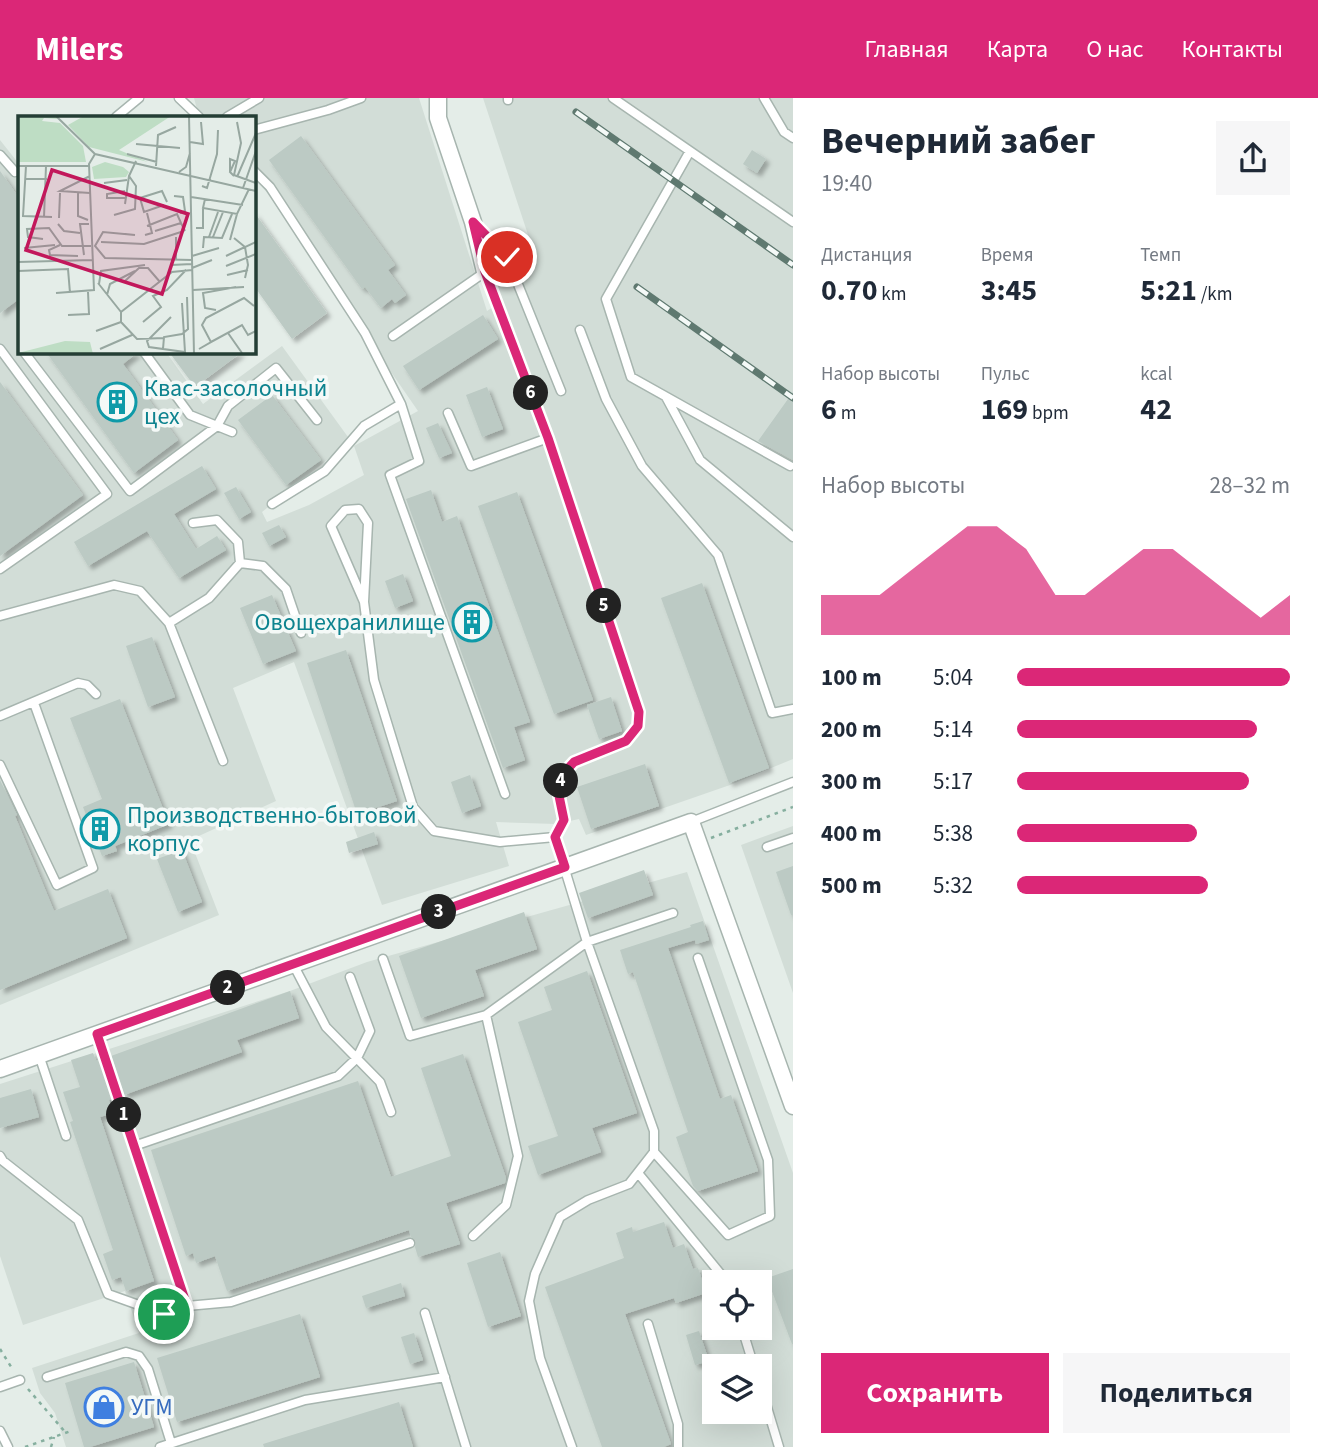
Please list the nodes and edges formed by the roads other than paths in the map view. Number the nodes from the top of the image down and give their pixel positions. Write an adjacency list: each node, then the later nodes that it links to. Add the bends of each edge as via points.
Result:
1 (139, 98): 8 (lane)
2 (178, 98): 9 (lane)
3 (259, 98): 10 (lane)
4 (361, 98): 11 (lane)
5 (438, 98): 17 (street, via 438,118)
6 (613, 98): 13 (lane)
7 (764, 98): 12 (lane, via 784,132)
8 (117, 116)
9 (198, 116)
10 (229, 116)
11 (256, 129)
12 (793, 138)
13 (690, 151): 18 (lane); 26 (lane, via 606,299 631,377)
14 (0, 155): 15 (lane)
15 (15, 172)
16 (256, 173): 27 (lane, via 270,187 365,333)
17 (473, 222): 19 (street); 25 (lane, via 507,257)
18 (793, 222)
19 (485, 272): 21 (lane); 32 (lane)
20 (580, 330): 45 (lane, via 606,399 642,466 718,555 772,713)
21 (393, 335)
22 (0, 349): 38 (lane, via 107,494)
23 (26, 354): 30 (lane, via 130,491)
24 (145, 354): 30 (lane, via 190,415)
25 (561, 391)
26 (666, 397): 33 (lane); 36 (lane, via 700,460)
27 (401, 404): 34 (lane, via 364,426 326,471); 50 (lane, via 419,461 390,475)
28 (448, 413): 32 (lane, via 471,466)
29 (317, 420): 30 (lane, via 276,368 228,406)
30 (217, 426): 31 (lane)
31 (232, 432)
32 (548, 438): 52 (lane, via 639,712 638,726 626,741 574,762 562,775 558,791 564,820)
33 (790, 466)
34 (272, 504)
35 (193, 523): 37 (lane, via 216,520 237,542)
36 (793, 537)
37 (240, 564): 41 (lane, via 209,598); 42 (lane, via 263,566 286,589)
38 (0, 569)
39 (365, 602): 39 (lane, via 368,523 359,509 345,510 331,526); 52 (lane, via 374,680 413,807 434,831 500,842)
40 (0, 616): 41 (lane, via 114,585 140,591)
41 (169, 623): 47 (lane)
42 (301, 634)
43 (96, 694): 44 (lane, via 78,683)
44 (34, 703): 46 (lane); 48 (lane, via 93,868 57,885)
45 (793, 709)
46 (0, 716)
47 (223, 761)
48 (0, 765)
49 (793, 782): 51 (lane)
50 (505, 794)
51 (691, 822): 55 (street); 67 (street)
52 (555, 837): 55 (lane)
53 (793, 838): 54 (lane)
54 (767, 847)
55 (565, 867): 57 (lane); 60 (street)
56 (673, 913): 57 (lane)
57 (587, 942): 62 (lane); 71 (lane, via 654,1131)
58 (698, 958): 71 (lane, via 768,1160 770,1216 729,1235)
59 (383, 959): 62 (lane, via 410,1036)
60 (293, 964): 63 (street); 65 (lane, via 326,1027)
61 (350, 977): 65 (lane, via 370,1031)
62 (486, 1015): 74 (lane, via 518,1156 506,1205)
63 (97, 1034): 64 (street); 70 (lane)
64 (39, 1055): 66 (street); 69 (lane)
65 (357, 1058): 68 (lane, via 380,1082); 70 (lane, via 338,1076)
66 (0, 1069)
67 (793, 1106)
68 (391, 1112)
69 (66, 1136)
70 (134, 1146): 77 (lane)
71 (654, 1152): 73 (lane)
72 (0, 1156): 77 (lane, via 78,1220 108,1294 164,1314)
73 (638, 1172): 76 (lane); 90 (lane, via 629,1184 560,1217 533,1283 529,1301 540,1358)
74 (473, 1236)
75 (410, 1243): 77 (lane, via 230,1302)
76 (717, 1270)
77 (187, 1306)
78 (425, 1313): 81 (lane)
79 (648, 1324): 91 (lane, via 678,1423)
80 (47, 1377): 86 (lane, via 126,1352 139,1356 148,1369)
81 (444, 1377): 86 (lane, via 305,1400); 89 (lane)
82 (20, 1380): 83 (lane)
83 (0, 1387)
84 (772, 1424): 92 (lane)
85 (0, 1431): 87 (lane)
86 (171, 1443): 88 (lane)
87 (8, 1447)
88 (160, 1447)
89 (466, 1447)
90 (572, 1447)
91 (678, 1447)
92 (779, 1447)

